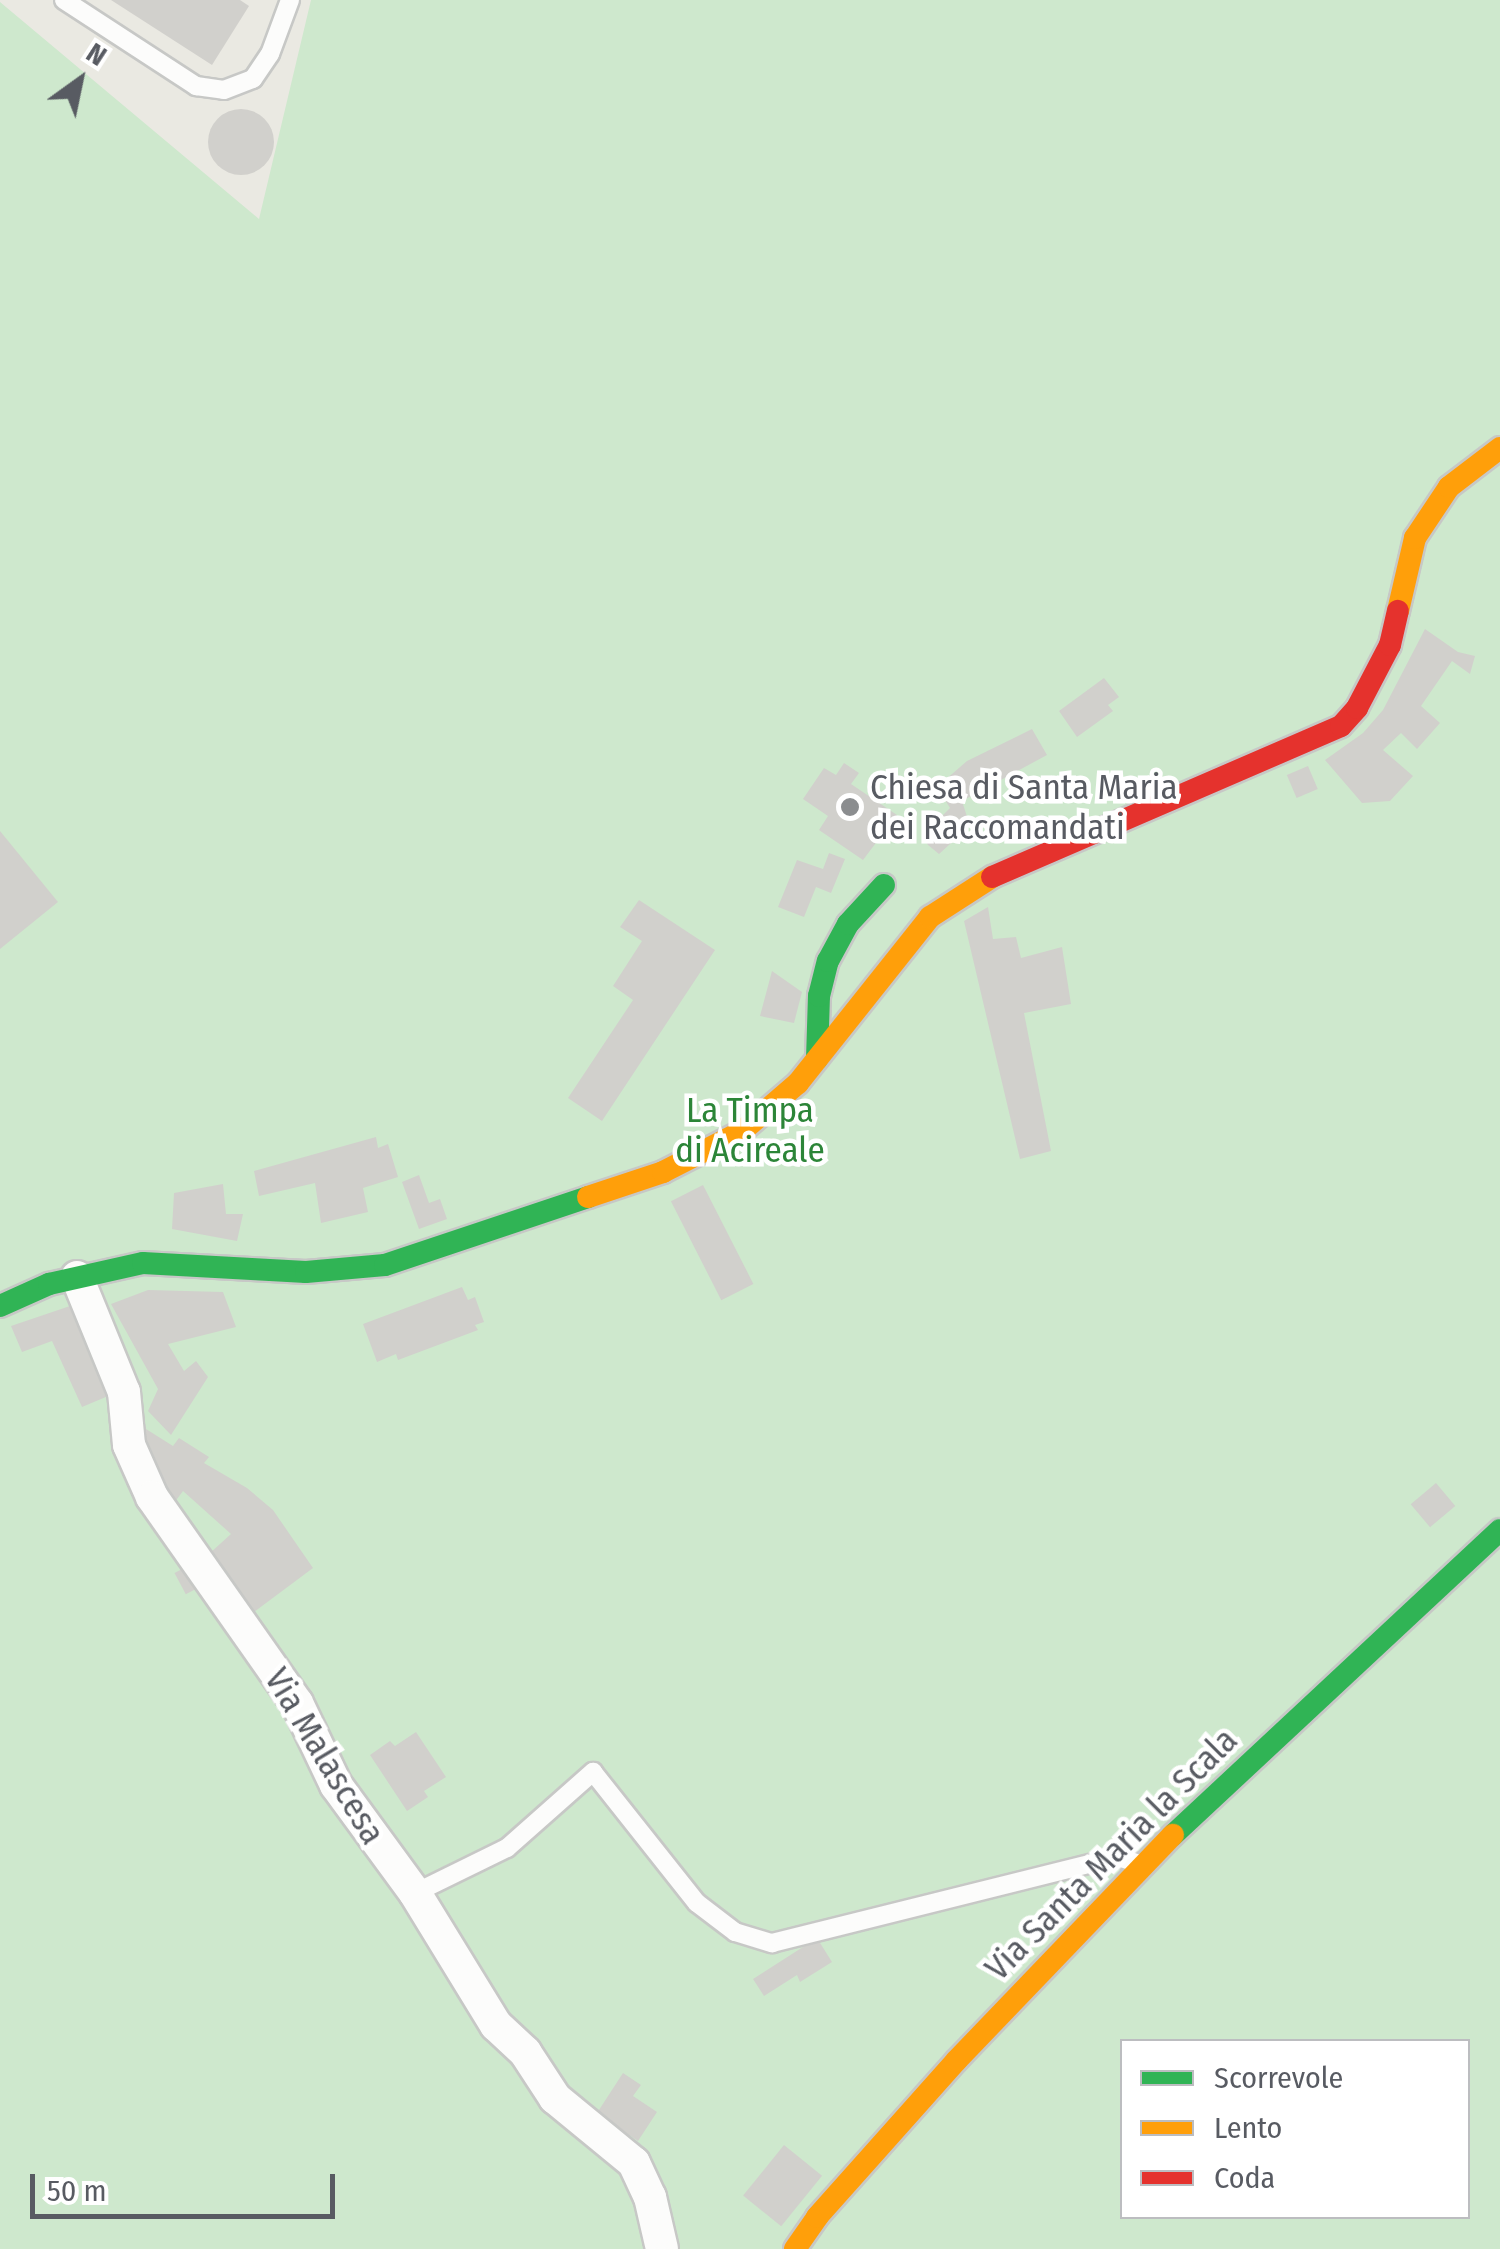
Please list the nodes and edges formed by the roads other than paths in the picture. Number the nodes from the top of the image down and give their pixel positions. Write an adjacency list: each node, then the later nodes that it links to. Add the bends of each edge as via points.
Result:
1 (64, 0): 2 (lane, via 196,86 224,90 252,78 270,54)
2 (290, 0)
3 (1500, 448): 5 (street, via 1450,487 1415,538 1390,645 1341,726 982,881 930,916)
4 (884, 886): 5 (street, via 848,924 828,961)
5 (816, 1059): 6 (street, via 776,1105 740,1132 663,1172 386,1265 306,1272 143,1263)
6 (78, 1276): 7 (street); 10 (street, Via Malascesa, via 124,1392 129,1445 152,1497 297,1703 336,1785)
7 (0, 1306)
8 (1500, 1530): 9 (street, Via Santa Maria la Scala)
9 (1143, 1865): 10 (lane, via 1118,1857 772,1943 736,1932 698,1903 593,1772 507,1848); 12 (street, Via Santa Maria la Scala, via 957,2060)
10 (415, 1893): 11 (street, Via Malascesa, via 496,2024 556,2098 634,2163)
11 (662, 2249)
12 (795, 2249)

